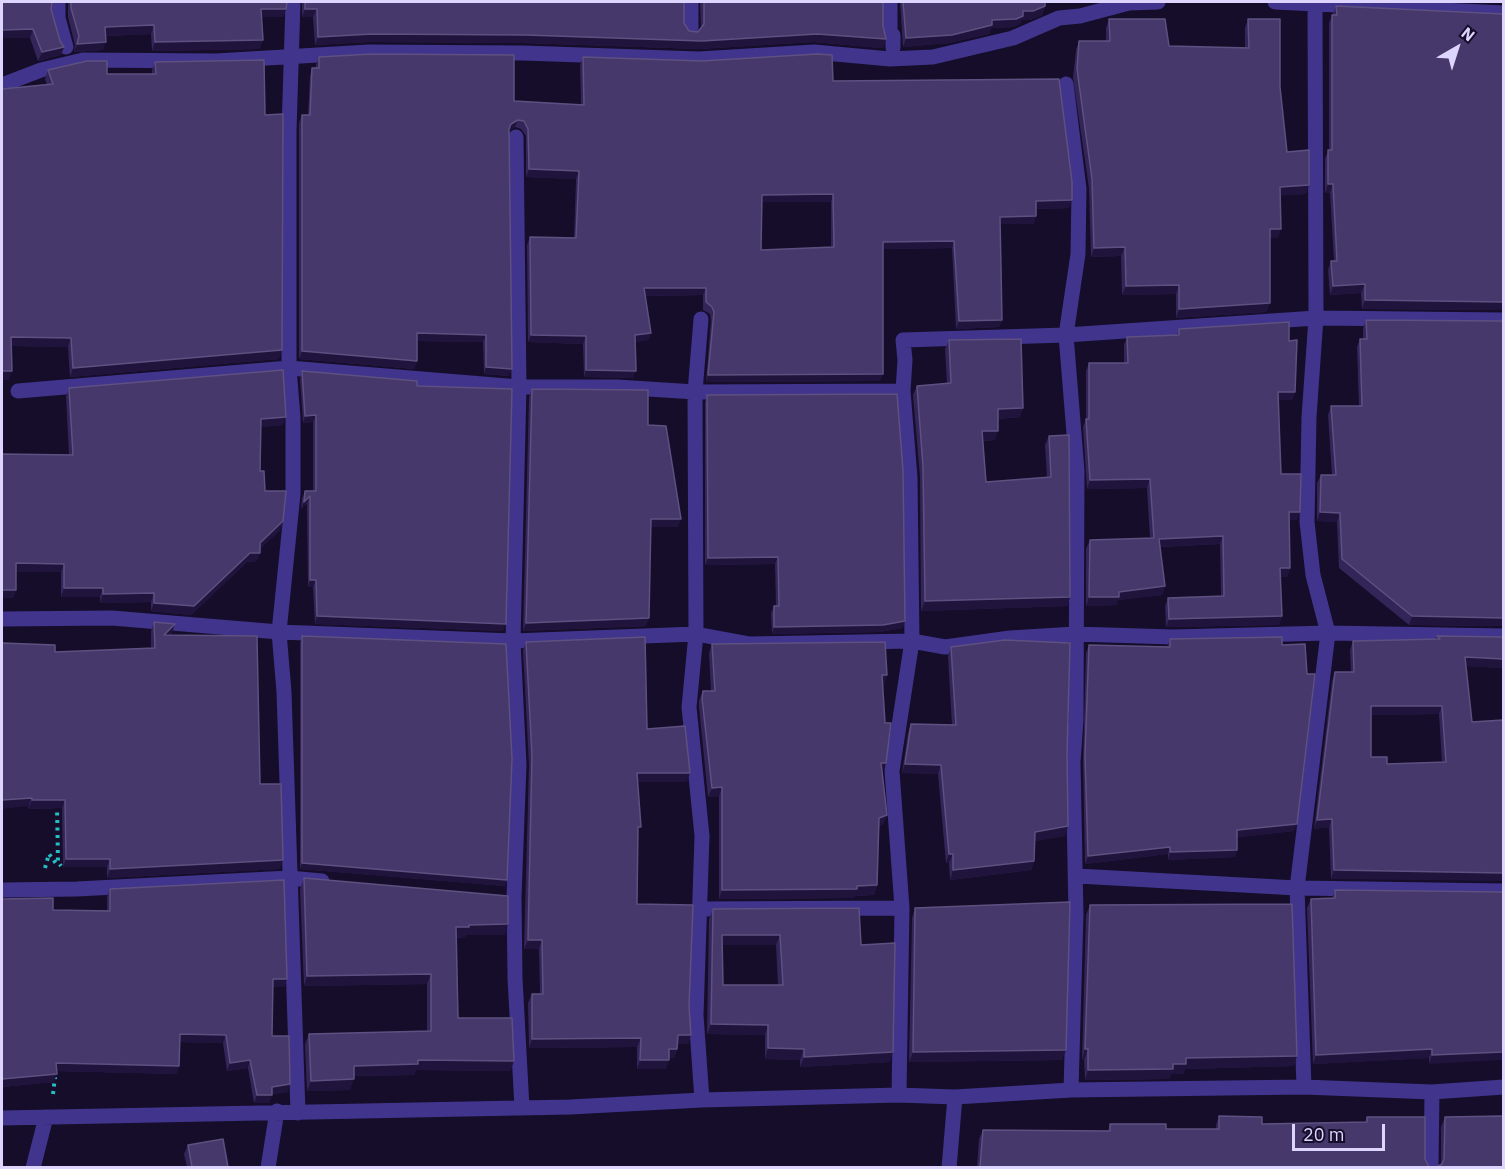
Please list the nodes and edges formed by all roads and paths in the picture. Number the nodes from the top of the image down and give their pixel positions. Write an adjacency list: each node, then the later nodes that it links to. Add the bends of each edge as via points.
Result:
1 (58, 2): 10 (street)
2 (293, 2): 12 (street)
3 (691, 2): 9 (street)
4 (890, 2): 11 (street)
5 (1158, 2): 12 (street, via 1130,3 1059,18 1013,38 933,57 890,59 814,52 699,59 369,52)
6 (1275, 2): 7 (street)
7 (1315, 2): 8 (street); 16 (street)
8 (1503, 13)
9 (691, 32)
10 (66, 47)
11 (893, 48)
12 (291, 58): 14 (street, via 83,60); 20 (street)
13 (1066, 84): 19 (street, via 1079,189 1078,254)
14 (2, 85)
15 (516, 137): 21 (street)
16 (1316, 318): 18 (street); 19 (street); 27 (street, via 1307,522 1313,575)
17 (702, 319): 24 (street)
18 (1503, 320)
19 (1066, 335): 23 (street, via 903,340); 29 (street, via 1077,471)
20 (289, 369): 21 (street); 22 (street); 26 (street, via 292,494)
21 (519, 387): 24 (street); 31 (street)
22 (18, 391)
23 (903, 391): 24 (street); 32 (street, via 910,477)
24 (695, 392): 28 (street)
25 (2, 619): 26 (street, via 112,618)
26 (279, 632): 31 (street); 34 (street)
27 (1328, 633): 29 (street, via 1173,637); 30 (street); 36 (street)
28 (696, 634): 31 (street); 32 (street, via 750,644); 40 (street, via 689,707 702,836)
29 (1075, 634): 32 (street, via 945,647); 33 (street, via 1073,762)
30 (1503, 636)
31 (513, 641): 48 (street, via 519,765 508,897)
32 (912, 641): 39 (street, via 892,771)
33 (1077, 876): 36 (street); 43 (street)
34 (290, 878): 35 (street); 37 (street); 50 (street)
35 (337, 882)
36 (1297, 888): 38 (street); 41 (street)
37 (2, 890)
38 (1503, 891)
39 (902, 908): 40 (street); 45 (street)
40 (699, 909): 47 (street, via 696,1015)
41 (1304, 1087): 43 (street); 44 (street)
42 (1503, 1087): 44 (street)
43 (1071, 1090): 46 (street)
44 (1432, 1092): 56 (street)
45 (899, 1095): 46 (street); 47 (street)
46 (955, 1097): 55 (street)
47 (702, 1100): 48 (street)
48 (522, 1108): 50 (street)
49 (277, 1111): 50 (street); 51 (street); 54 (street)
50 (298, 1113)
51 (46, 1117): 52 (street); 53 (street)
52 (2, 1118)
53 (33, 1167)
54 (268, 1167)
55 (949, 1167)
56 (1431, 1167)

